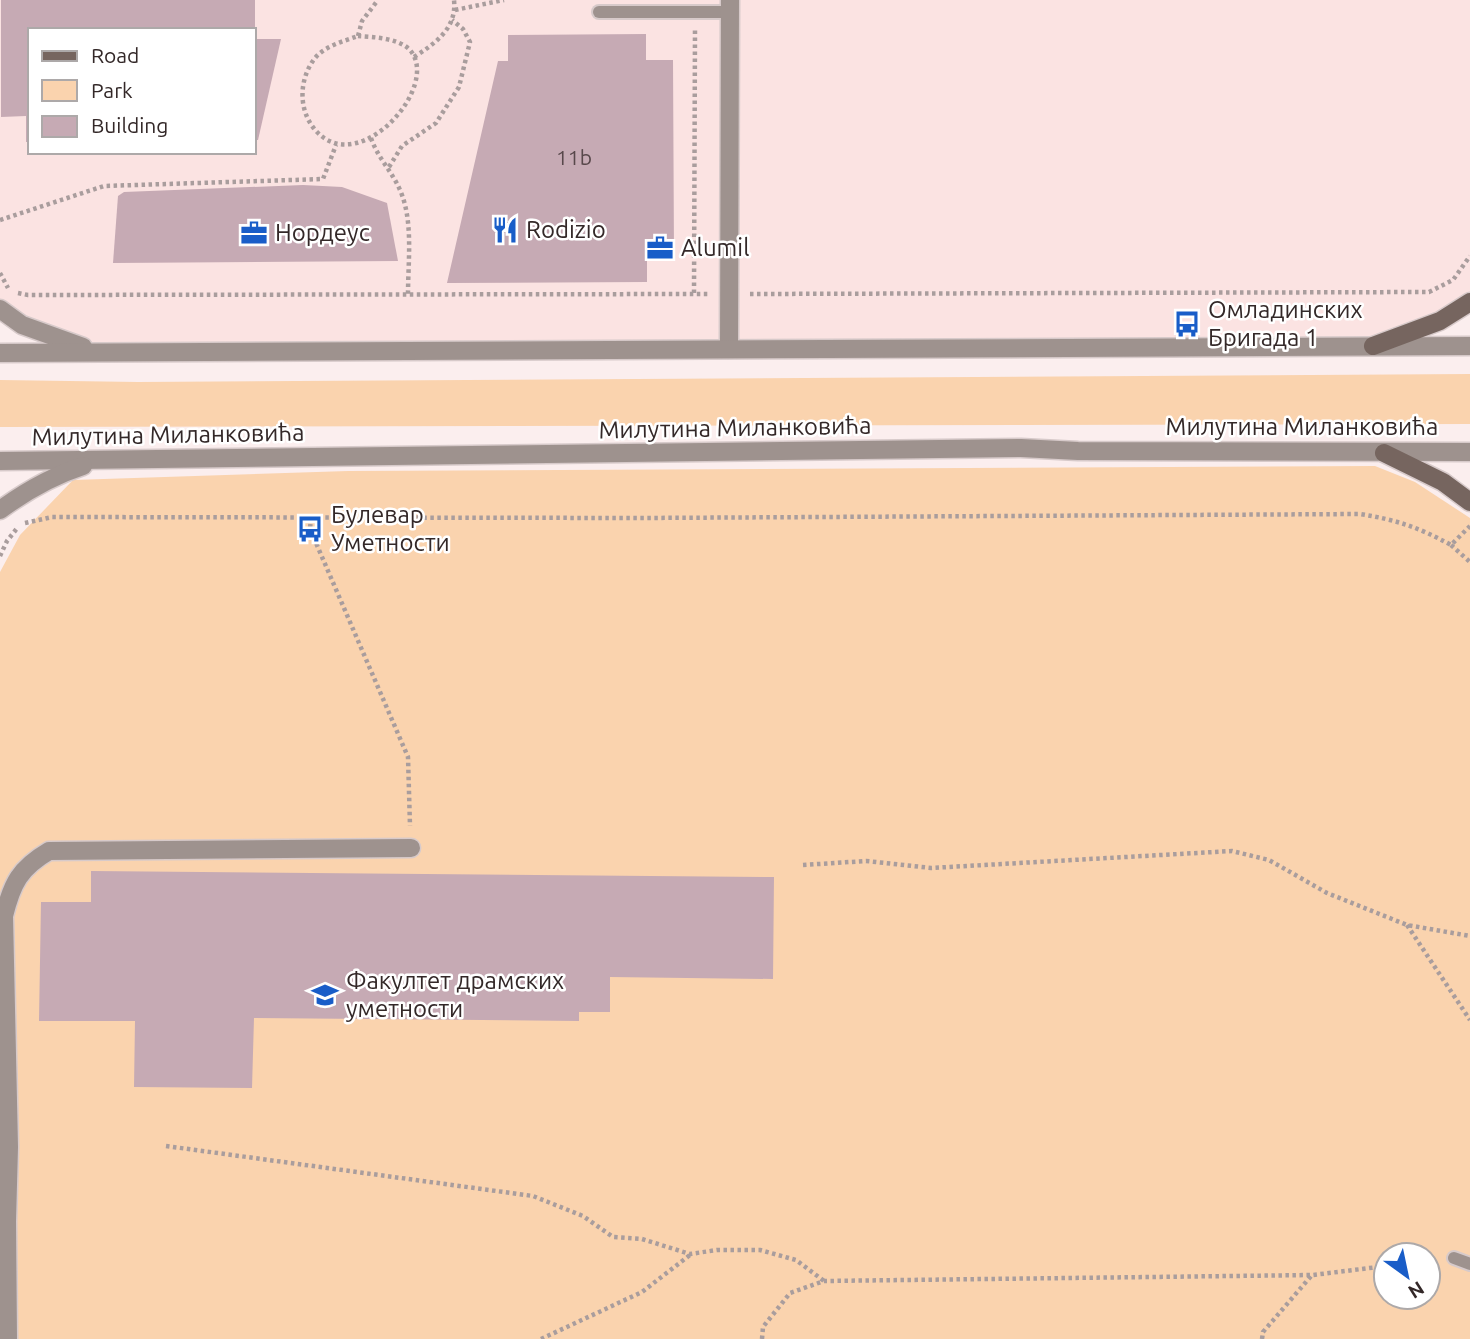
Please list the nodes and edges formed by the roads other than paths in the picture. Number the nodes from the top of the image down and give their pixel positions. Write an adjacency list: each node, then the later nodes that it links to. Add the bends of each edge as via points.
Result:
1 (730, 6): 2 (lane, via 695,12); 7 (street)
2 (599, 12)
3 (1470, 302): 5 (main road, via 1440,321)
4 (0, 309): 8 (street, via 22,325)
5 (1373, 346): 6 (street); 7 (street)
6 (1470, 346)
7 (729, 349): 8 (street)
8 (96, 352): 9 (street)
9 (0, 353)
10 (1470, 452): 11 (street, Милутина Миланковића)
11 (1384, 453): 12 (street, Милутина Миланковића, via 1021,448); 14 (main road, via 1443,482)
12 (99, 460): 13 (street, Милутина Миланковића); 15 (street, via 25,491)
13 (0, 461)
14 (1470, 502)
15 (0, 510)
16 (411, 848): 19 (street, via 50,851 30,862 17,878 4,916)
17 (1470, 1254): 18 (lane, via 1454,1258)
18 (1470, 1264)
19 (8, 1339)

